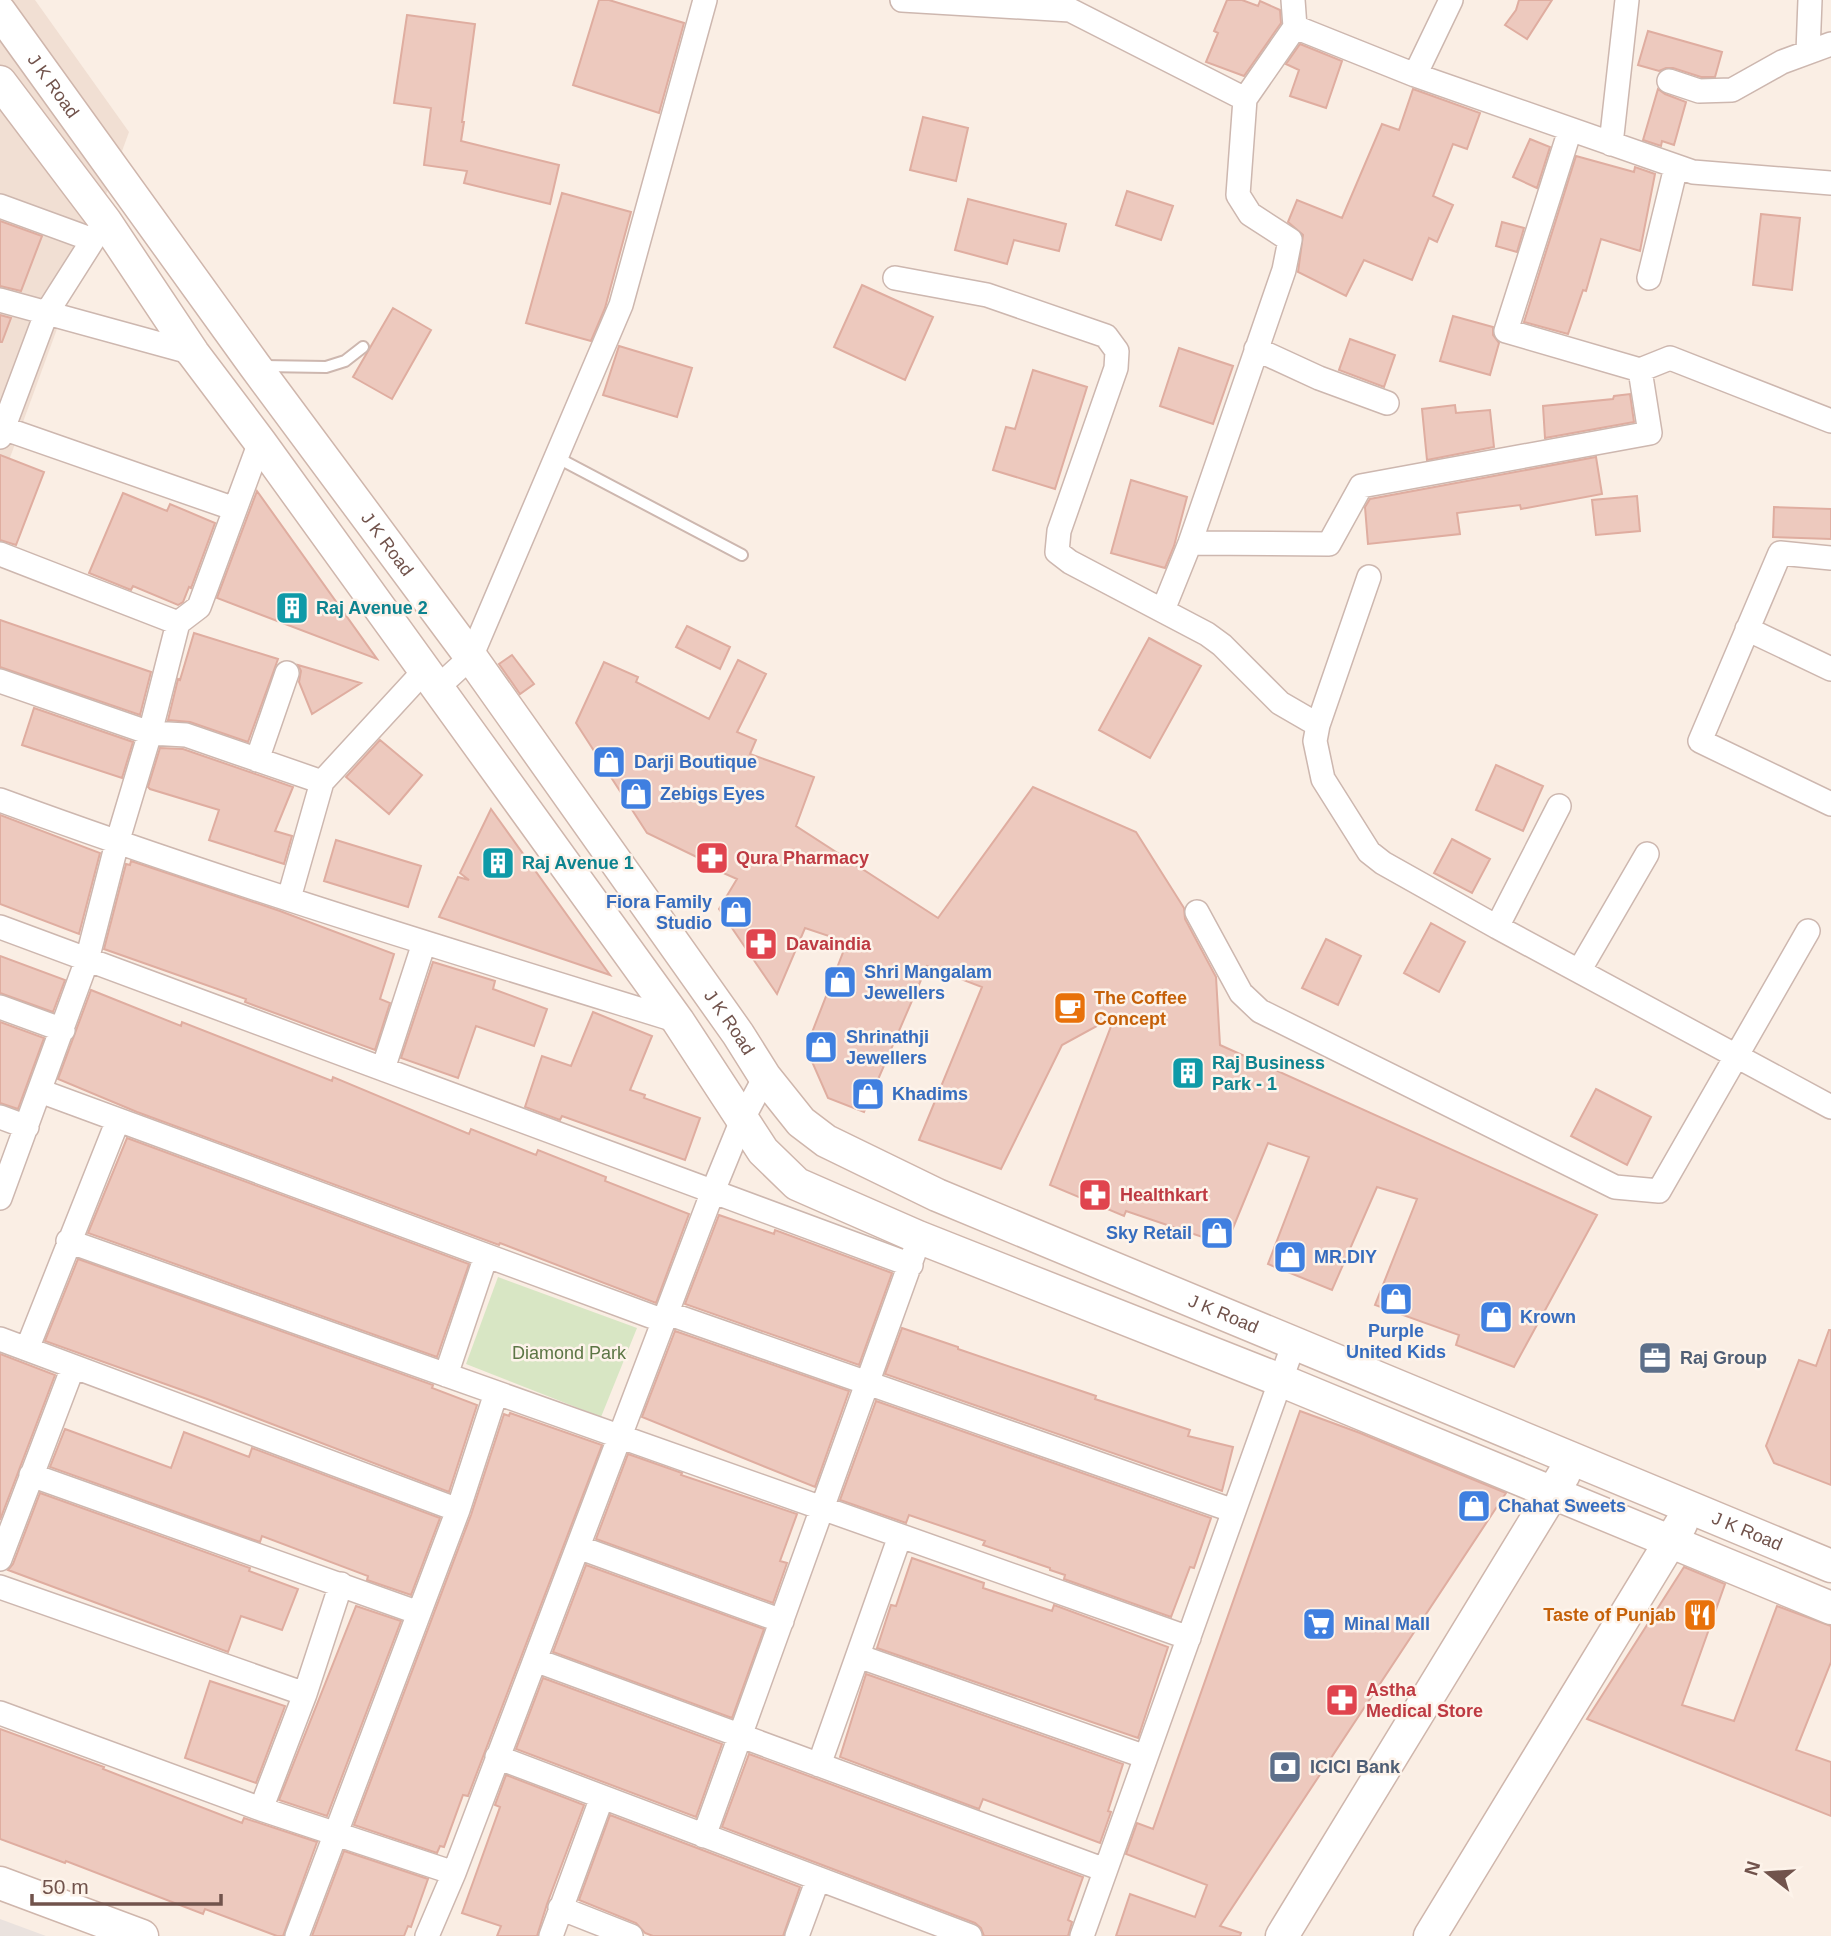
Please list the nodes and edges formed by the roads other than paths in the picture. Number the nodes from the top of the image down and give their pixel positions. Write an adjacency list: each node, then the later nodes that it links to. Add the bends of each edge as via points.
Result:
1 (705, 0): 36 (street, via 621,305)
2 (902, 0): 14 (street, via 1070,10)
3 (1293, 0): 8 (street)
4 (1451, 0): 11 (street)
5 (1627, 0): 16 (street)
6 (1810, 0): 10 (street)
7 (0, 12): 20 (main road, J K Road)
8 (1295, 27): 11 (street); 14 (street)
9 (1831, 44): 10 (street)
10 (1808, 52): 12 (street, via 1732,90 1699,91)
11 (1415, 75): 15 (street)
12 (1669, 81)
13 (5, 94): 21 (main road)
14 (1245, 99): 28 (street, via 1238,195 1250,214 1290,240)
15 (1570, 130): 16 (street); 31 (street, via 1506,331)
16 (1611, 144): 17 (street)
17 (1676, 167): 18 (street); 24 (street)
18 (1831, 183)
19 (0, 206): 21 (street)
20 (155, 227): 22 (main road); 30 (main road, J K Road)
21 (99, 231): 22 (main road); 26 (street)
22 (123, 248): 29 (main road)
23 (895, 278): 43 (street, via 988,295 1106,336 1117,351 1116,368 1059,531 1057,552)
24 (1649, 278)
25 (0, 300): 26 (street)
26 (46, 314): 29 (street); 34 (street)
27 (363, 347): 30 (lane, via 345,361 326,367)
28 (1256, 349): 32 (street); 38 (street)
29 (193, 353): 35 (main road)
30 (255, 366): 46 (main road, J K Road)
31 (1640, 370): 33 (street, via 1670,358); 38 (street, via 1650,433 1361,486 1329,544)
32 (1387, 403)
33 (1831, 421)
34 (1, 431): 37 (street)
35 (261, 442): 37 (street); 49 (main road)
36 (555, 457): 40 (lane); 46 (street)
37 (235, 509): 44 (street, via 199,607)
38 (1190, 543): 43 (street)
39 (0, 554): 44 (street)
40 (742, 555)
41 (1831, 558): 45 (street, via 1780,553)
42 (1369, 577): 51 (street)
43 (1163, 611): 51 (street, via 1207,634 1280,703)
44 (178, 623): 52 (street)
45 (1747, 629): 47 (street); 56 (street, via 1700,741)
46 (471, 657): 49 (street); 73 (main road, J K Road)
47 (1831, 669)
48 (287, 673): 53 (street)
49 (432, 678): 54 (street); 69 (main road)
50 (0, 681): 52 (street)
51 (1318, 724): 62 (street, via 1315,741 1323,779 1369,852)
52 (150, 733): 53 (street, via 186,735); 58 (street)
53 (257, 760): 54 (street)
54 (322, 782): 60 (street)
55 (0, 800): 58 (street)
56 (1831, 804)
57 (1559, 806): 62 (street)
58 (117, 843): 60 (street); 66 (street)
59 (1647, 853): 67 (street)
60 (289, 898): 65 (street)
61 (1197, 912): 71 (street, via 1241,993 1260,1010 1615,1187 1658,1191)
62 (1497, 927): 67 (street)
63 (0, 928): 66 (street)
64 (1808, 931): 71 (street)
65 (424, 943): 69 (street); 72 (street)
66 (87, 960): 70 (street); 72 (street)
67 (1579, 971): 71 (street)
68 (0, 1007): 70 (street)
69 (678, 1021): 78 (main road)
70 (63, 1030): 74 (street)
71 (1735, 1056): 75 (street)
72 (383, 1069): 82 (street)
73 (765, 1077): 78 (street); 80 (main road, J K Road)
74 (40, 1091): 77 (street); 79 (street)
75 (1831, 1107)
76 (0, 1117): 79 (street)
77 (118, 1120): 84 (street); 86 (street)
78 (742, 1120): 81 (main road, via 763,1151); 82 (street)
79 (27, 1127): 83 (street)
80 (817, 1135): 81 (main road); 89 (main road, J K Road, via 937,1195)
81 (786, 1173): 85 (main road, via 797,1184)
82 (713, 1191): 85 (street); 87 (street)
83 (0, 1198)
84 (68, 1241): 90 (street); 92 (street)
85 (915, 1251): 93 (main road); 94 (street)
86 (486, 1256): 87 (street); 92 (street)
87 (665, 1317): 94 (street); 96 (street)
88 (0, 1339): 90 (street)
89 (1294, 1343): 93 (street); 97 (main road, J K Road)
90 (27, 1349): 91 (street)
91 (74, 1367): 98 (street); 102 (street)
92 (446, 1375): 95 (street)
93 (1280, 1380): 99 (main road); 103 (street)
94 (868, 1383): 101 (street); 103 (street)
95 (496, 1393): 96 (street); 102 (street)
96 (620, 1437): 101 (street); 106 (street)
97 (1573, 1459): 99 (main road); 100 (main road, J K Road)
98 (31, 1475): 107 (street); 109 (street)
99 (1552, 1491): 105 (main road); 143 (main road)
100 (1691, 1508): 105 (main road); 108 (main road, J K Road)
101 (823, 1509): 104 (street); 113 (street)
102 (458, 1510): 112 (street)
103 (1234, 1511): 114 (street)
104 (900, 1536): 114 (street); 115 (street)
105 (1671, 1540): 111 (main road); 144 (main road)
106 (578, 1547): 113 (street); 116 (street)
107 (0, 1559)
108 (1831, 1566)
109 (341, 1584): 112 (street); 117 (street)
110 (0, 1587): 117 (street)
111 (1831, 1608)
112 (419, 1612): 125 (street)
113 (782, 1621): 119 (street)
114 (1189, 1638): 120 (street)
115 (858, 1656): 120 (street); 122 (street)
116 (535, 1660): 119 (street); 121 (street)
117 (305, 1694): 124 (street)
118 (0, 1713): 124 (street)
119 (740, 1736): 122 (street); 126 (street)
120 (1146, 1757): 127 (street)
121 (498, 1758): 123 (street); 128 (street)
122 (819, 1765): 127 (street)
123 (601, 1797): 126 (street); 132 (street)
124 (261, 1809): 125 (street)
125 (336, 1834): 128 (street); 136 (street)
126 (704, 1836): 129 (street)
127 (1105, 1870): 142 (street)
128 (454, 1873): 137 (street)
129 (818, 1879): 133 (street); 140 (street)
130 (0, 1883): 135 (main road)
131 (0, 1897): 134 (main road)
132 (561, 1908): 138 (street); 139 (street)
133 (922, 1928): 141 (street)
134 (105, 1936)
135 (142, 1936)
136 (297, 1936)
137 (427, 1936)
138 (551, 1936)
139 (631, 1936)
140 (797, 1936)
141 (971, 1936)
142 (1082, 1936)
143 (1282, 1936)
144 (1430, 1936)

